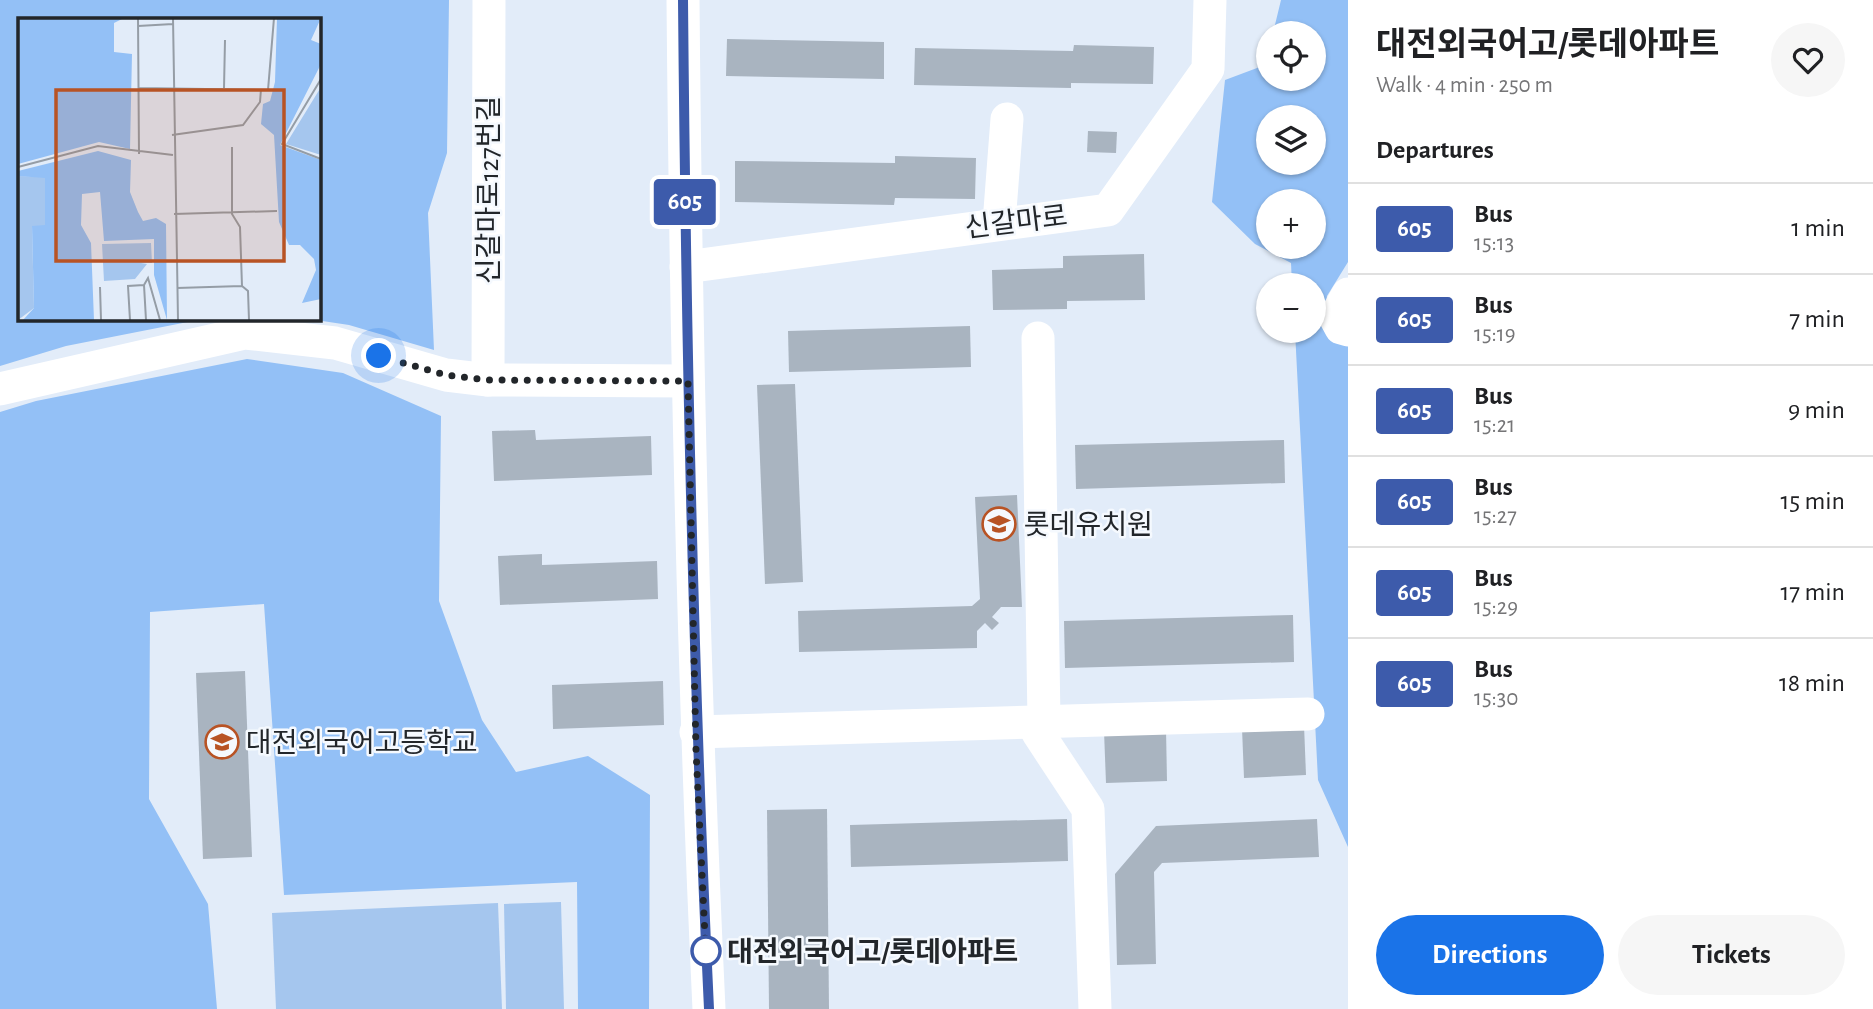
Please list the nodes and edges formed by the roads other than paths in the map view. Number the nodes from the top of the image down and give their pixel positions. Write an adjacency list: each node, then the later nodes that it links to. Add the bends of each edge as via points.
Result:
1 (489, 0): 10 (street, 신갈마로127번길)
2 (684, 0): 6 (street)
3 (1210, 0): 5 (street, 신갈마로, via 1208,69 1108,209)
4 (1007, 119): 5 (street)
5 (999, 223): 6 (street, 신갈마로)
6 (686, 267): 11 (street)
7 (1348, 295): 8 (street, via 1335,317 1341,328)
8 (1348, 330)
9 (1038, 338): 14 (street)
10 (488, 380): 11 (street); 12 (street, via 446,375 335,343 245,333)
11 (688, 381): 15 (street)
12 (0, 389)
13 (1308, 713): 14 (street)
14 (1044, 721): 15 (street); 17 (street, via 1038,733 1088,809)
15 (696, 732): 16 (street)
16 (709, 1009)
17 (1095, 1009)

